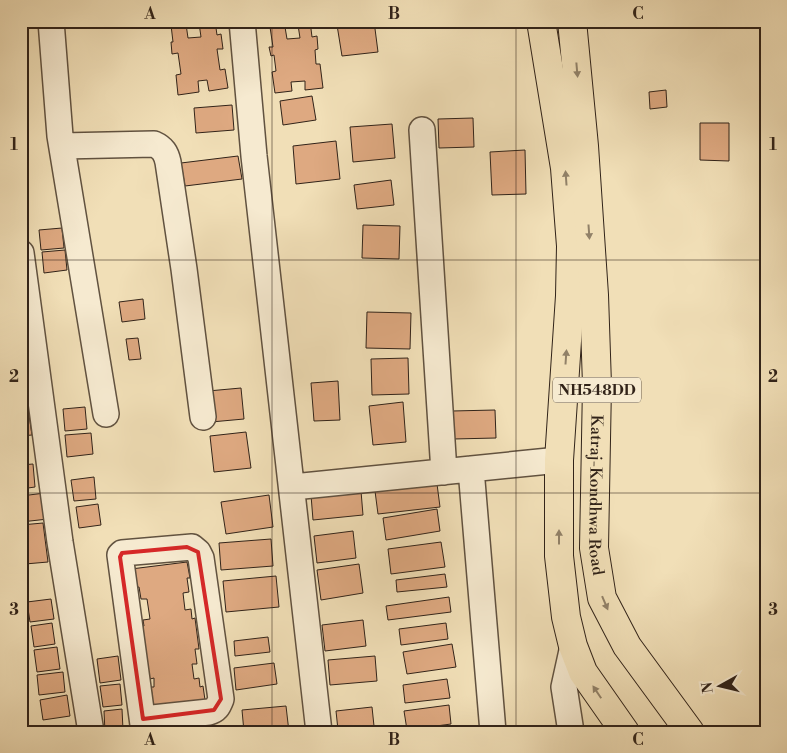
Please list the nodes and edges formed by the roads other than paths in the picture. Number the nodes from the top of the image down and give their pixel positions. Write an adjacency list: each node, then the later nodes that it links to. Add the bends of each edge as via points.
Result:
1 (51, 21): 6 (street)
2 (242, 21): 13 (street)
3 (541, 21): 10 (highway, NH548DD, one-way to 3, via 571,246 565,168)
4 (572, 21): 21 (highway, Katraj-Kondhwa Road / NH548DD, one-way to 21, via 594,296 598,384 594,548 602,598 627,646)
5 (422, 130): 12 (street)
6 (62, 146): 8 (street); 9 (street, via 154,144 166,153)
7 (21, 253): 16 (street, via 60,542)
8 (106, 414)
9 (203, 417)
10 (558, 460): 11 (street); 14 (highway, NH548DD, one-way to 10, via 559,556)
11 (471, 469): 12 (street); 18 (street)
12 (444, 472): 13 (street)
13 (292, 487): 17 (street)
14 (573, 646): 19 (street, via 564,687); 20 (highway, NH548DD, one-way to 14, via 583,672)
15 (144, 725): 15 (street, via 120,555 122,552 192,547 201,558 221,699 218,706 209,712)
16 (91, 732)
17 (320, 732)
18 (493, 732)
19 (571, 732)
20 (625, 732)
21 (690, 732)

